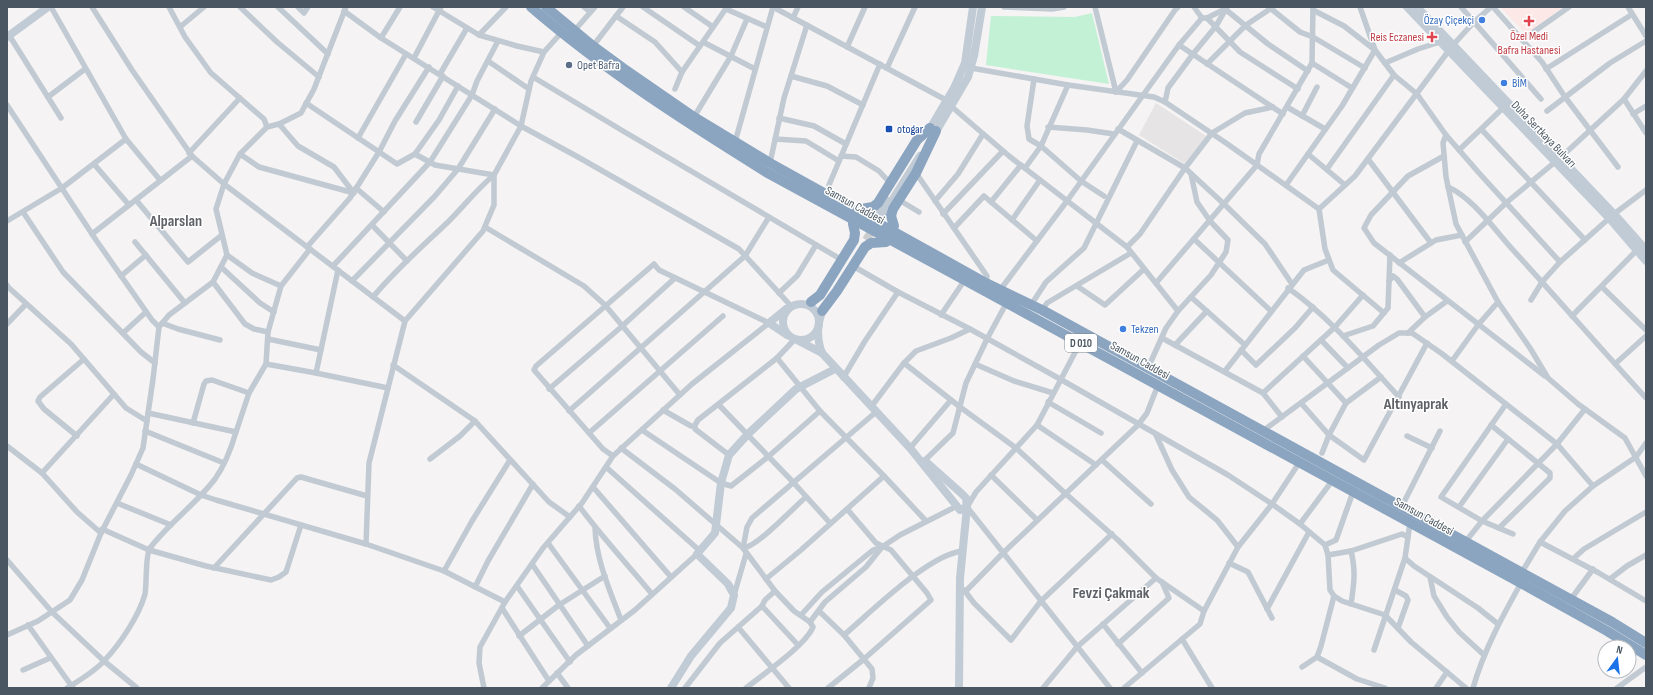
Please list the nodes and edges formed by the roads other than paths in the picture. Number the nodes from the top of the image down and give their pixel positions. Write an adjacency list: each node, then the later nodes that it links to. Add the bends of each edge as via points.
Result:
1 (48, 7): 61 (main road)
2 (51, 7): 91 (street)
3 (92, 7): 161 (street)
4 (169, 7): 54 (street)
5 (204, 7): 54 (street)
6 (240, 7): 101 (street)
7 (278, 7): 77 (street)
8 (298, 7): 9 (street, via 304,13)
9 (308, 7)
10 (400, 7): 64 (street)
11 (433, 7): 42 (street)
12 (506, 7): 60 (street)
13 (531, 7): 59 (highway, Samsun Caddesi / D 010)
14 (546, 7): 58 (highway, Samsun Caddesi / D 010)
15 (584, 7): 44 (street)
16 (595, 7): 44 (street)
17 (623, 7): 46 (street)
18 (643, 7): 70 (street)
19 (684, 7): 55 (street)
20 (773, 7): 47 (street); 56 (street)
21 (798, 7): 47 (street)
22 (865, 7): 73 (street)
23 (973, 7): 119 (main road, via 965,63)
24 (982, 7): 89 (main road)
25 (1004, 7): 26 (street)
26 (1064, 7)
27 (1095, 7): 110 (street)
28 (1178, 7): 110 (street)
29 (1194, 7): 48 (street)
30 (1360, 7): 75 (street)
31 (1407, 7): 69 (main road, Duha Sertkaya Bulvarı)
32 (1417, 7): 74 (main road, Duha Sertkaya Bulvarı)
33 (1461, 7): 50 (street)
34 (1492, 7): 50 (street); 65 (street)
35 (1568, 7): 65 (street)
36 (1628, 7): 45 (street)
37 (726, 8): 49 (street); 55 (street)
38 (913, 8): 88 (street)
39 (1227, 8): 48 (street); 52 (street); 53 (street)
40 (1272, 8): 52 (street); 63 (street, via 1297,30)
41 (345, 9): 64 (street); 77 (street)
42 (440, 9): 57 (street); 81 (street)
43 (1313, 9): 63 (street); 75 (street, via 1344,26)
44 (590, 12): 58 (street)
45 (1632, 15): 62 (street); 93 (street)
46 (616, 16): 72 (street); 96 (street, via 655,42)
47 (793, 18): 51 (street)
48 (1204, 18): 53 (street); 71 (street)
49 (747, 19): 56 (street); 80 (street)
50 (1474, 22): 74 (street); 117 (street)
51 (807, 25): 73 (street); 100 (street)
52 (1246, 25): 67 (street); 94 (street, via 1268,44)
53 (1216, 26): 67 (street); 79 (street)
54 (180, 27): 115 (street, via 211,73)
55 (713, 27): 70 (street)
56 (767, 27): 92 (street)
57 (467, 28): 60 (street); 97 (street)
58 (574, 31): 72 (highway, Samsun Caddesi / D 010)
59 (561, 33): 76 (street); 172 (highway, Samsun Caddesi / D 010, via 689,124)
60 (479, 35): 66 (street)
61 (8, 36): 114 (street)
62 (1646, 36)
63 (1313, 37): 86 (street); 90 (street)
64 (381, 38): 78 (street)
65 (1522, 40): 93 (street)
66 (498, 41): 76 (street); 82 (street)
67 (1230, 41): 85 (street); 109 (street, via 1240,52)
68 (1646, 41): 116 (street, via 1610,63)
69 (1440, 42): 74 (main road, Duha Sertkaya Bulvarı); 83 (street)
70 (701, 44): 80 (street); 96 (street)
71 (1179, 45): 79 (street); 113 (street)
72 (593, 46): 133 (highway, Samsun Caddesi / D 010)
73 (848, 47): 84 (street)
74 (1451, 48): 112 (street); 128 (main road, Duha Sertkaya Bulvarı); 168 (main road, Duha Sertkaya Bulvarı)
75 (1375, 50): 83 (street); 90 (street)
76 (544, 52): 99 (street)
77 (328, 54): 101 (street)
78 (406, 54): 81 (street); 151 (street)
79 (1193, 54): 85 (street); 120 (street, via 1168,88)
80 (731, 56): 92 (street); 133 (street)
81 (414, 58): 87 (street)
82 (488, 61): 107 (street); 111 (street)
83 (1385, 63): 98 (street)
84 (880, 64): 88 (street); 123 (street)
85 (1207, 64): 126 (street)
86 (1312, 64): 94 (street); 106 (street)
87 (429, 67): 97 (street); 160 (street)
88 (887, 68): 119 (street)
89 (971, 68): 102 (street); 125 (main road)
90 (1365, 68): 106 (street)
91 (85, 69): 114 (street); 152 (street)
92 (755, 69): 155 (street)
93 (1546, 69): 116 (street)
94 (1308, 71): 109 (street)
95 (1646, 71): 118 (street)
96 (682, 72): 108 (street)
97 (442, 75): 104 (street); 137 (street)
98 (1394, 75): 112 (street); 177 (street)
99 (533, 76): 107 (street); 212 (street)
100 (791, 76): 123 (street, via 827,86); 136 (street)
101 (319, 77): 121 (street)
102 (1034, 79): 103 (street); 157 (street, via 1027,126 1029,139)
103 (1068, 85): 110 (street); 141 (street)
104 (458, 86): 111 (street); 163 (street)
105 (1317, 87): 134 (street)
106 (1352, 88): 143 (street)
107 (529, 89): 139 (street)
108 (675, 89)
109 (1298, 89): 127 (street)
110 (1116, 92): 113 (street)
111 (472, 94): 129 (street); 169 (street)
112 (1417, 94): 150 (street); 167 (street)
113 (1143, 96): 120 (street); 146 (street)
114 (48, 97): 135 (street)
115 (240, 98): 140 (street, via 264,119); 161 (street)
116 (1565, 98): 130 (street); 145 (street)
117 (1541, 99)
118 (1624, 99): 132 (street); 145 (street)
119 (946, 100): 125 (street); 142 (main road)
120 (1165, 102): 147 (street)
121 (306, 103): 138 (street, via 301,113); 151 (street)
122 (7, 105): 191 (street)
123 (863, 105): 156 (street)
124 (1646, 106): 132 (street)
125 (952, 107): 142 (main road); 149 (street)
126 (1273, 107): 131 (street); 147 (street, via 1246,113)
127 (1288, 107): 131 (street); 134 (street)
128 (1503, 108): 144 (street); 168 (main road, Duha Sertkaya Bulvarı)
129 (495, 109): 139 (street); 176 (street)
130 (1548, 111)
131 (1283, 114): 171 (street, via 1259,154)
132 (1633, 114): 148 (street)
133 (694, 116): 155 (highway, Samsun Caddesi / D 010)
134 (1302, 116): 143 (street)
135 (61, 118)
136 (779, 118): 153 (street); 156 (street, via 814,126)
137 (416, 122)
138 (279, 124): 140 (street); 192 (street, via 298,146 334,167)
139 (521, 126): 180 (street); 243 (street, via 739,249)
140 (267, 127): 162 (street)
141 (1048, 127): 146 (street); 157 (street)
142 (933, 129): 178 (highway); 185 (highway, via 917,140); 209 (main road)
143 (1325, 130): 164 (street)
144 (1482, 130): 158 (street); 184 (street)
145 (1590, 131): 168 (street); 174 (street)
146 (1116, 132): 154 (street); 183 (street)
147 (1212, 133): 171 (street); 175 (street)
148 (1646, 133)
149 (983, 134): 159 (street); 198 (street, via 958,174)
150 (1446, 135): 158 (street); 165 (street, via 1443,143)
151 (358, 138): 160 (street)
152 (126, 139): 170 (street); 181 (street)
153 (775, 139): 166 (street, via 806,141); 172 (street)
154 (1137, 140): 175 (street); 218 (street)
155 (735, 142): 172 (highway, Samsun Caddesi / D 010)
156 (846, 144): 166 (street)
157 (1040, 146): 173 (street); 183 (street)
158 (1459, 150): 201 (street)
159 (1003, 151): 173 (street); 210 (street)
160 (379, 152): 163 (street, via 397,164); 192 (street)
161 (190, 154): 181 (street); 186 (street)
162 (240, 154): 186 (street); 192 (street, via 259,167)
163 (416, 154): 169 (street)
164 (1308, 154): 177 (street); 187 (street)
165 (1444, 156): 190 (street); 194 (street, via 1408,176)
166 (840, 159): 185 (street, via 856,157 879,171); 189 (street)
167 (1368, 159): 188 (street); 194 (street)
168 (1557, 160): 184 (street); 211 (main road, Duha Sertkaya Bulvarı)
169 (430, 162): 176 (street); 207 (street)
170 (94, 164): 191 (street); 203 (street)
171 (1257, 165): 187 (street); 202 (street)
172 (768, 167): 204 (highway, via 779,163); 217 (highway, via 778,183); 265 (highway, Samsun Caddesi / D 010)
173 (1023, 167): 182 (street); 200 (street)
174 (1618, 167)
175 (1185, 168): 179 (street); 235 (street, via 1140,234)
176 (458, 169): 180 (street); 233 (street)
177 (1326, 169): 188 (street)
178 (916, 173): 197 (highway); 198 (street)
179 (1192, 174): 202 (street); 215 (street, via 1197,202)
180 (494, 175): 221 (street, via 494,205); 246 (street, via 481,185 450,220)
181 (160, 180): 196 (street)
182 (1040, 180): 199 (street); 213 (street)
183 (1081, 180): 195 (street); 199 (street)
184 (1532, 182): 201 (street); 227 (street)
185 (890, 183): 204 (highway, via 878,203 873,207)
186 (224, 184): 224 (street, via 216,209); 236 (street)
187 (1286, 185): 205 (street)
188 (1345, 185): 205 (street)
189 (829, 186)
190 (1448, 187): 216 (street, via 1458,192); 225 (street, via 1456,224)
191 (62, 188): 206 (street); 223 (street)
192 (355, 190): 207 (street); 236 (street)
193 (1646, 190): 211 (street)
194 (1393, 192): 232 (street); 241 (street, via 1371,215 1364,228 1374,243)
195 (1104, 196)
196 (136, 200): 203 (street); 224 (street, via 188,262)
197 (898, 200): 208 (street); 220 (highway, via 891,216)
198 (935, 201): 210 (street)
199 (1067, 201): 218 (street); 228 (street)
200 (991, 202): 213 (street); 222 (street, via 984,196)
201 (1506, 203): 216 (street); 248 (street)
202 (1224, 204): 215 (street); 267 (street, via 1265,244)
203 (129, 205): 223 (street)
204 (861, 208): 220 (highway)
205 (1319, 209): 245 (street)
206 (23, 212): 214 (street); 311 (street, via 63,272)
207 (384, 212): 219 (street)
208 (918, 212)
209 (880, 213)
210 (943, 214): 222 (street)
211 (1611, 216): 227 (street); 237 (main road, Duha Sertkaya Bulvarı); 238 (main road, Duha Sertkaya Bulvarı)
212 (768, 217): 234 (street); 243 (street)
213 (1012, 220): 228 (street)
214 (7, 221)
215 (1210, 221): 226 (street); 249 (street, via 1228,240 1226,252)
216 (1488, 222): 231 (street); 260 (street)
217 (854, 224): 230 (highway); 244 (highway, via 854,240)
218 (1097, 224): 235 (street); 284 (street, via 1084,248 1046,282)
219 (372, 225): 233 (street); 253 (street)
220 (894, 226): 265 (highway, via 973,270)
221 (485, 227): 283 (street, via 584,286); 299 (street)
222 (954, 228): 265 (street, via 987,276)
223 (92, 234): 255 (street)
224 (222, 235): 240 (street)
225 (1462, 235): 231 (street); 232 (street)
226 (1194, 239): 249 (street); 261 (street)
227 (1584, 240): 248 (street)
228 (1036, 241): 269 (street)
229 (135, 242): 242 (street)
230 (886, 242): 251 (highway, via 871,243 865,247); 262 (highway)
231 (1465, 242): 279 (street)
232 (1431, 243): 250 (street)
233 (389, 244): 246 (street); 257 (street)
234 (816, 245): 244 (street); 272 (street, via 797,276)
235 (1126, 247): 239 (street)
236 (308, 248): 253 (street); 264 (street)
237 (1637, 250): 247 (main road, Duha Sertkaya Bulvarı); 268 (street)
238 (1646, 250)
239 (1131, 253): 254 (street); 266 (street)
240 (227, 255): 252 (street); 264 (street, via 252,273)
241 (1390, 255): 250 (street); 258 (street)
242 (146, 256): 255 (street); 280 (street)
243 (745, 256): 271 (street); 272 (street)
244 (842, 260): 281 (highway, via 820,295)
245 (1329, 260): 267 (street, via 1304,270); 273 (street, via 1333,270)
246 (407, 261): 274 (street)
247 (1646, 261)
248 (1560, 262): 260 (street)
249 (1219, 263): 275 (street); 291 (street)
250 (1399, 263): 277 (street)
251 (853, 266): 270 (street); 288 (highway)
252 (221, 267): 259 (street); 293 (street, via 260,303)
253 (335, 268): 257 (street); 325 (street)
254 (1144, 269): 261 (street); 266 (street, via 1105,305)
255 (121, 276): 292 (street)
256 (675, 278): 271 (street); 283 (street, via 654,264); 305 (street)
257 (352, 281): 274 (street)
258 (1389, 281): 294 (street, via 1388,308); 298 (street, via 1393,276 1397,279)
259 (213, 282): 280 (street); 309 (street, via 245,324)
260 (1542, 282): 276 (street); 297 (street)
261 (1156, 283): 289 (street)
262 (962, 284): 265 (highway); 295 (street)
263 (7, 285): 282 (street)
264 (281, 286): 293 (street)
265 (985, 286): 269 (highway, Samsun Caddesi / D 010); 278 (highway, Samsun Caddesi / D 010)
266 (1077, 286): 287 (street, via 1048,303)
267 (1290, 286): 286 (street); 291 (street)
268 (1602, 287): 297 (street); 308 (street)
269 (1000, 290): 284 (highway, Samsun Caddesi / D 010)
270 (898, 292): 295 (street); 346 (street, via 864,341)
271 (704, 293): 300 (street); 324 (street)
272 (779, 293): 285 (street)
273 (1362, 295): 294 (street); 306 (street)
274 (373, 297): 299 (street)
275 (1191, 297): 289 (street); 290 (street)
276 (1531, 300)
277 (1447, 301): 298 (street); 304 (street)
278 (1007, 302): 315 (street); 320 (highway, Samsun Caddesi / D 010)
279 (1498, 302): 304 (street); 347 (street)
280 (185, 303): 303 (street, via 169,314)
281 (807, 303): 285 (main road); 288 (main road, via 823,297 863,239); 302 (main road, via 817,313)
282 (26, 304): 301 (street); 331 (street)
283 (605, 305): 305 (street); 353 (street, via 536,366 534,370)
284 (1031, 305): 287 (highway, Samsun Caddesi / D 010)
285 (791, 306): 300 (main road); 314 (main road, via 786,310 783,322 787,333)
286 (1312, 307): 306 (street); 326 (street, via 1295,328 1256,365)
287 (1042, 310): 339 (highway, Samsun Caddesi / D 010)
288 (822, 311): 302 (main road)
289 (1178, 311): 316 (street)
290 (1207, 311): 322 (street); 323 (street)
291 (1271, 311): 323 (street)
292 (146, 312): 303 (street); 311 (street)
293 (274, 312): 309 (street)
294 (1384, 313): 312 (street, via 1373,326)
295 (941, 315): 307 (street)
296 (724, 316): 342 (street)
297 (1572, 316): 337 (street)
298 (1425, 317): 310 (street)
299 (404, 321): 338 (street)
300 (769, 323): 314 (main road); 358 (street)
301 (7, 324)
302 (819, 324): 314 (main road, via 814,335 809,338); 327 (main road, via 818,337)
303 (160, 325): 318 (street); 333 (street)
304 (1478, 325): 332 (street); 347 (street)
305 (622, 326): 324 (street); 353 (street)
306 (1335, 327): 312 (street); 319 (street)
307 (970, 329): 315 (street); 334 (street, via 916,351)
308 (1646, 330)
309 (268, 332): 317 (street)
310 (1408, 333): 321 (street); 330 (street, via 1399,333)
311 (123, 334): 333 (street)
312 (1343, 336): 330 (street)
313 (1646, 336): 337 (street)
314 (793, 338): 327 (main road); 329 (street)
315 (987, 338): 336 (street); 348 (street)
316 (1162, 338): 322 (street); 339 (street)
317 (268, 339): 325 (street); 335 (street)
318 (220, 340)
319 (1321, 340): 328 (street); 340 (street)
320 (1080, 342): 348 (street); 350 (highway, Samsun Caddesi / D 010)
321 (1427, 343): 332 (street); 359 (street)
322 (1175, 345): 343 (street)
323 (1245, 345): 326 (street)
324 (641, 348): 342 (street); 371 (street)
325 (321, 350): 344 (street)
326 (1241, 350): 343 (street)
327 (822, 353): 341 (main road)
328 (1303, 356): 349 (street); 356 (street)
329 (777, 358): 351 (street); 365 (street)
330 (1362, 358): 340 (street); 345 (street)
331 (84, 359): 357 (street); 392 (street, via 40,396 38,401)
332 (1452, 362): 366 (street)
333 (155, 363): 373 (street)
334 (904, 363): 361 (street); 368 (street)
335 (266, 364): 344 (street); 354 (street)
336 (975, 364): 355 (street); 367 (street, via 966,383)
337 (1615, 364): 360 (street)
338 (394, 365): 352 (street); 376 (street)
339 (1148, 368): 383 (highway, Samsun Caddesi / D 010)
340 (1348, 368): 349 (street)
341 (835, 369): 346 (main road); 351 (main road)
342 (660, 371): 358 (street); 387 (street)
343 (1225, 372): 356 (street)
344 (316, 373): 352 (street)
345 (1380, 377): 359 (street); 363 (street)
346 (843, 378): 368 (main road)
347 (1548, 378): 369 (street)
348 (1060, 379): 355 (street); 379 (street)
349 (1329, 383): 363 (street); 364 (street)
350 (1158, 385): 379 (street, via 1147,413); 413 (highway, Samsun Caddesi / D 010)
351 (799, 387): 372 (street); 389 (main road)
352 (388, 388): 431 (street, via 369,463)
353 (549, 388): 371 (street)
354 (249, 393): 377 (street, via 212,380 206,381); 386 (street)
355 (1053, 393): 362 (street)
356 (1263, 393): 374 (street)
357 (114, 394): 375 (street, via 126,408); 392 (street)
358 (680, 395): 370 (street)
359 (1399, 396): 390 (street, via 1364,460)
360 (1646, 398)
361 (951, 400): 367 (street); 400 (street)
362 (1048, 402): 378 (street); 388 (street)
363 (1346, 402): 390 (street)
364 (1301, 403): 374 (street); 390 (street)
365 (719, 404): 389 (street); 404 (street, via 695,425 696,429)
366 (1506, 404): 381 (street); 397 (street)
367 (960, 406): 401 (street); 411 (street, via 952,433)
368 (873, 409): 394 (street); 400 (main road)
369 (1585, 409): 397 (street); 407 (street, via 1625,438)
370 (663, 410): 380 (street); 382 (street)
371 (569, 411): 387 (street)
372 (820, 411): 394 (street); 406 (street)
373 (148, 413): 375 (street); 377 (street)
374 (1282, 417): 383 (street)
375 (147, 421): 384 (street)
376 (475, 421): 408 (street); 409 (street)
377 (193, 423): 386 (street)
378 (1037, 425): 401 (street); 416 (street)
379 (1138, 425): 391 (street); 410 (street)
380 (691, 426)
381 (1491, 426): 395 (street); 440 (street, via 1440,497)
382 (642, 430): 399 (street); 424 (street)
383 (1264, 430): 438 (highway, Samsun Caddesi / D 010)
384 (145, 431): 412 (street); 414 (street)
385 (1440, 431): 402 (street)
386 (236, 432): 412 (street)
387 (589, 433): 405 (street)
388 (1100, 433)
389 (748, 434): 404 (main road); 406 (street)
390 (1329, 434): 403 (street)
391 (1156, 435): 435 (street, via 1228,475); 467 (street, via 1172,470 1190,497 1217,520)
392 (77, 436): 418 (street)
393 (1407, 436): 402 (street)
394 (846, 438): 420 (street); 423 (street)
395 (1508, 439): 415 (street); 440 (street)
396 (1646, 443): 407 (street)
397 (1557, 444): 415 (street); 426 (street)
398 (7, 446): 418 (street)
399 (622, 448): 405 (street); 453 (street)
400 (910, 448): 411 (main road)
401 (1016, 448): 419 (street); 429 (street)
402 (1432, 448): 438 (street)
403 (1322, 453)
404 (729, 455): 424 (main road)
405 (613, 456): 417 (street)
406 (769, 456): 423 (street); 424 (street, via 731,486)
407 (1636, 457): 421 (street); 426 (street)
408 (430, 459)
409 (510, 460): 425 (street); 484 (street)
410 (1102, 460): 416 (street); 434 (street)
411 (924, 462): 437 (main road); 439 (main road, via 966,498)
412 (224, 463): 430 (street, via 215,479)
413 (1299, 463): 422 (highway, Samsun Caddesi / D 010); 435 (street)
414 (136, 464): 430 (street); 433 (street)
415 (1538, 464): 446 (street); 455 (street, via 1550,473 1550,478)
416 (1096, 465): 429 (street)
417 (606, 467): 427 (street); 472 (street)
418 (42, 473): 456 (street, via 77,512)
419 (991, 475): 439 (street); 445 (street)
420 (884, 476): 441 (street); 447 (street)
421 (1646, 476)
422 (1332, 481): 428 (highway, Samsun Caddesi / D 010); 450 (street)
423 (793, 482): 432 (street); 468 (street, via 752,518 747,527)
424 (721, 483): 453 (main road)
425 (533, 484): 444 (street, via 549,502); 497 (street)
426 (1594, 486): 463 (street, via 1565,511)
427 (593, 487): 436 (street); 488 (street)
428 (1353, 492): 449 (highway, Samsun Caddesi / D 010); 465 (street, via 1336,540)
429 (1066, 494): 445 (street); 458 (street)
430 (200, 495): 443 (street); 451 (street)
431 (367, 496): 443 (street, via 301,477 297,478); 464 (street)
432 (806, 497): 448 (street); 468 (street, via 758,540)
433 (117, 503): 451 (street); 456 (street)
434 (1151, 504)
435 (1272, 504): 450 (street); 467 (street)
436 (579, 506): 444 (street); 454 (street)
437 (957, 506): 439 (main road, via 960,510); 447 (street)
438 (1402, 506): 461 (highway, Samsun Caddesi / D 010)
439 (967, 507): 470 (main road); 473 (street)
440 (1459, 507): 446 (street)
441 (847, 509): 448 (street); 466 (street)
442 (1646, 512): 478 (street, via 1584,549)
443 (263, 514): 452 (street); 482 (street)
444 (570, 517): 462 (street)
445 (1037, 520): 473 (street)
446 (1482, 521): 455 (street); 461 (street)
447 (926, 522): 466 (street)
448 (830, 523): 491 (street)
449 (1410, 523): 460 (street); 495 (highway, Samsun Caddesi / D 010)
450 (1300, 524): 457 (street)
451 (171, 525): 469 (street)
452 (301, 525): 464 (street); 482 (street, via 286,572 279,577 271,580)
453 (717, 526): 468 (street); 472 (main road, via 713,537)
454 (595, 528): 486 (street, via 595,540); 502 (street)
455 (1499, 528): 459 (street)
456 (102, 531): 469 (street); 516 (street, via 82,580 70,600)
457 (1309, 532): 465 (street); 513 (street)
458 (1112, 534): 490 (street); 506 (street)
459 (1513, 534)
460 (1408, 537): 471 (street, via 1402,534); 477 (street)
461 (1466, 541): 485 (highway, Samsun Caddesi / D 010)
462 (548, 542): 481 (street); 498 (street)
463 (1540, 542): 478 (street); 485 (street)
464 (366, 544): 484 (street)
465 (1324, 545): 475 (street)
466 (882, 547): 487 (street, via 891,550); 514 (street, via 866,567 825,602); 517 (street, via 873,550 822,592)
467 (1238, 547): 480 (street)
468 (743, 548): 474 (street)
469 (149, 550): 482 (street); 544 (street, via 141,606 128,630)
470 (962, 551): 487 (street, via 937,560); 493 (main road)
471 (1351, 551): 475 (street); 509 (street, via 1355,576)
472 (698, 553): 488 (street); 503 (main road, via 728,584)
473 (1003, 553): 501 (street); 506 (street)
474 (746, 554): 491 (street); 503 (street)
475 (1328, 555): 504 (street, via 1330,590)
476 (1646, 555): 492 (street)
477 (1404, 558): 489 (street); 499 (street)
478 (1573, 559): 483 (street)
479 (7, 560): 516 (street)
480 (1229, 563): 513 (street, via 1248,572); 515 (street)
481 (532, 564): 496 (street); 510 (street)
482 (214, 568)
483 (1593, 569): 492 (street); 505 (street)
484 (444, 571): 497 (street)
485 (1522, 572): 505 (highway, Samsun Caddesi / D 010)
486 (605, 576): 498 (street); 521 (street)
487 (913, 576): 530 (street); 543 (street, via 931,600)
488 (671, 577): 502 (street)
489 (1430, 577): 524 (street); 539 (street, via 1434,596 1447,617)
490 (1156, 578): 494 (street); 523 (street)
491 (766, 579): 500 (street)
492 (1610, 579): 507 (street)
493 (959, 582): 501 (street); 565 (main road)
494 (1162, 582): 515 (street); 534 (street, via 1169,598)
495 (1521, 583): 524 (street); 540 (highway, Samsun Caddesi / D 010)
496 (517, 586): 508 (street); 520 (street)
497 (475, 587): 508 (street)
498 (583, 590): 510 (street); 527 (street)
499 (1395, 590): 518 (street); 528 (street, via 1408,600)
500 (775, 591): 511 (street); 517 (street)
501 (965, 592): 506 (street, via 1011,640)
502 (652, 594): 521 (street)
503 (734, 595): 559 (main road, via 731,608 691,656)
504 (1334, 596): 509 (street); 541 (street)
505 (1571, 599): 533 (highway, Samsun Caddesi / D 010)
506 (1041, 601): 537 (street)
507 (1646, 601)
508 (505, 602): 512 (street)
509 (1351, 604): 518 (street)
510 (559, 606): 520 (street); 536 (street)
511 (762, 606): 526 (street); 535 (street)
512 (502, 608): 531 (street); 556 (street, via 478,654)
513 (1267, 609): 519 (street)
514 (819, 611): 522 (street); 530 (street)
515 (1204, 611): 532 (street, via 1200,624)
516 (52, 612): 525 (street); 544 (street)
517 (801, 615): 522 (street)
518 (1385, 615): 528 (street); 538 (street)
519 (1272, 618)
520 (540, 620): 531 (street); 545 (street)
521 (621, 620): 527 (street)
522 (810, 622): 535 (street, via 813,627 810,633)
523 (1103, 624): 534 (street); 537 (street)
524 (1498, 624): 539 (street)
525 (28, 625): 529 (street); 542 (street)
526 (738, 627): 548 (street); 560 (street, via 720,643)
527 (610, 628): 536 (street)
528 (1398, 628): 550 (street)
529 (7, 635)
530 (844, 635): 543 (street)
531 (519, 636): 553 (street)
532 (1182, 639): 552 (street); 569 (street)
533 (1646, 643)
534 (1118, 644): 552 (street)
535 (798, 645): 548 (street)
536 (588, 646): 545 (street)
537 (1077, 647): 566 (street); 567 (street)
538 (1374, 650)
539 (1484, 655): 573 (street)
540 (1646, 655)
541 (1317, 657): 546 (street); 570 (street, via 1357,679)
542 (50, 658): 549 (street); 554 (street)
543 (864, 659): 563 (street); 564 (street, via 872,669)
544 (104, 661): 554 (street); 555 (street)
545 (570, 662): 551 (street)
546 (1302, 667)
547 (1646, 667): 574 (street)
548 (772, 668): 561 (street); 562 (street)
549 (23, 670)
550 (1447, 672): 571 (street); 572 (street)
551 (557, 673): 553 (street); 558 (street)
552 (1142, 673): 568 (street)
553 (549, 681): 557 (street)
554 (70, 687)
555 (137, 688)
556 (484, 688)
557 (542, 688)
558 (568, 688)
559 (671, 688)
560 (686, 688)
561 (746, 688)
562 (789, 688)
563 (828, 688)
564 (869, 688)
565 (959, 688)
566 (1043, 688)
567 (1110, 688)
568 (1124, 688)
569 (1215, 688)
570 (1386, 688)
571 (1436, 688)
572 (1466, 688)
573 (1473, 688)
574 (1618, 688)

